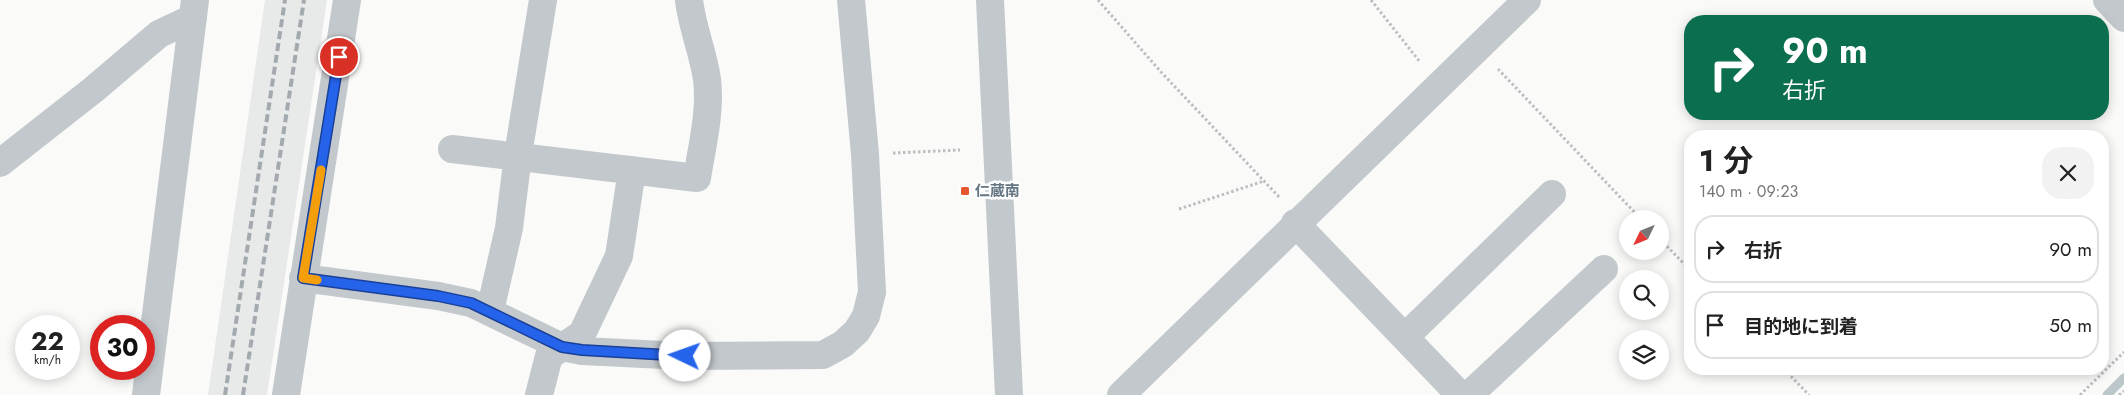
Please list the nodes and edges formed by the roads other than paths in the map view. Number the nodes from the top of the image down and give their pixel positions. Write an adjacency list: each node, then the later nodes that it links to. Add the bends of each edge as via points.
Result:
1 (347, 0): 17 (street)
2 (543, 0): 11 (street)
3 (689, 0): 13 (street, via 707,79 708,112 698,178)
4 (851, 0): 20 (street, via 866,154 872,292 866,316 857,331 843,344 822,355 808,356 685,356)
5 (990, 0): 24 (street)
6 (1527, 0): 15 (street)
7 (2107, 0): 9 (street)
8 (194, 9): 12 (street); 21 (street)
9 (2124, 18)
10 (452, 149): 11 (street)
11 (518, 155): 13 (street); 18 (street, via 509,228)
12 (0, 163)
13 (632, 170): 20 (street, via 619,256 582,334)
14 (1552, 194): 19 (street)
15 (1297, 221): 19 (street); 25 (street)
16 (1604, 269): 27 (street)
17 (303, 278): 18 (street, via 438,296); 22 (street)
18 (490, 311): 20 (street)
19 (1405, 337): 26 (street)
20 (562, 347): 23 (street, via 549,356)
21 (146, 395)
22 (286, 395)
23 (539, 395)
24 (1008, 395)
25 (1121, 395)
26 (1460, 395)
27 (1469, 395)

